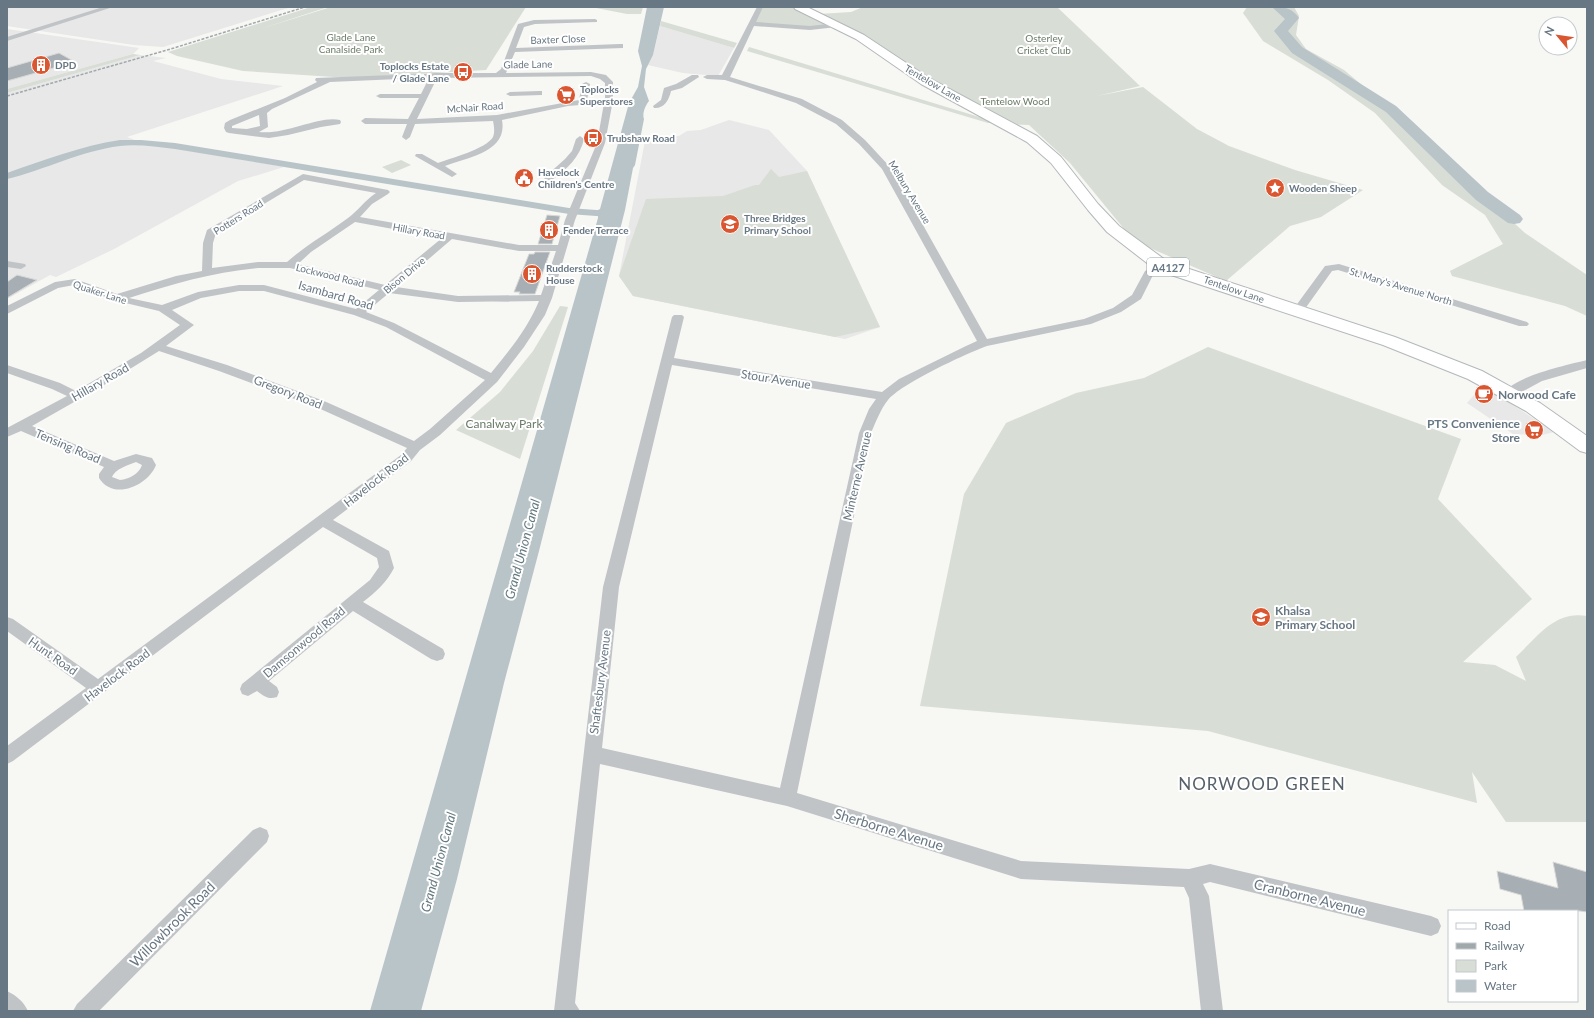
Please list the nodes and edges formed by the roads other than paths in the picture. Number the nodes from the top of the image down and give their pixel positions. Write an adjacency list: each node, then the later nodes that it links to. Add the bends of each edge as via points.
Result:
1 (110, 7): 7 (street)
2 (760, 7): 5 (street)
3 (799, 7): 6 (main road, Tentelow Lane / A4127)
4 (595, 21): 9 (street, via 580,19 526,24 522,26)
5 (753, 24): 6 (street, via 810,28); 14 (street)
6 (837, 25): 46 (main road, Tentelow Lane / A4127, via 860,37 925,81 1032,139 1056,160 1117,233)
7 (7, 39)
8 (620, 46): 9 (street, Baxter Close, via 605,49)
9 (512, 50): 11 (street, via 504,70)
10 (427, 76): 11 (street, Glade Lane); 16 (street, Glade Lane); 21 (street)
11 (497, 76): 22 (street, Glade Lane, via 597,75 609,82)
12 (695, 77): 25 (street, via 667,90 666,98)
13 (707, 77): 14 (street, Melbury Avenue)
14 (725, 78): 58 (street, Melbury Avenue, via 775,92 817,109 839,122 862,142 886,168)
15 (312, 80): 16 (street, Glade Lane)
16 (328, 80): 26 (street)
17 (586, 84): 23 (street)
18 (539, 93): 24 (street)
19 (510, 94): 24 (street)
20 (380, 96): 21 (street)
21 (425, 96): 30 (street)
22 (609, 100): 23 (street, McNair Road); 35 (street, Havelock Road)
23 (583, 102): 24 (street, McNair Road)
24 (527, 103): 27 (street, McNair Road)
25 (657, 106)
26 (270, 107): 31 (street, via 263,112); 32 (street, via 228,125 230,130)
27 (497, 118): 30 (street, McNair Road); 37 (street, via 500,129 494,141)
28 (365, 121): 30 (street, McNair Road)
29 (337, 122): 33 (street)
30 (410, 122): 34 (street, via 411,127)
31 (264, 127): 32 (street); 33 (street, via 264,132)
32 (248, 133): 33 (street)
33 (268, 135)
34 (406, 136)
35 (588, 142): 39 (street); 42 (street, Havelock Road, via 577,201)
36 (419, 156): 37 (street)
37 (438, 166): 38 (street)
38 (452, 174)
39 (549, 178)
40 (353, 219): 41 (street, Hillary Road); 44 (street, via 307,250); 47 (street, Potters Road, via 369,202 385,192 301,179 211,232)
41 (449, 237): 42 (street, Hillary Road, via 519,248); 48 (street, Bison Drive)
42 (562, 248): 50 (street, Havelock Road)
43 (7, 264): 45 (street)
44 (290, 265): 47 (street, Lockwood Road, via 236,266); 48 (street, Lockwood Road)
45 (21, 266)
46 (1162, 266): 53 (main road, Tentelow Lane / A4127); 58 (street, Minterne Avenue, via 1149,273 1137,297 1117,310 1087,322)
47 (207, 272): 49 (street, Lockwood Road)
48 (387, 289): 50 (street, Lockwood Road, via 458,299); 54 (street, Bison Drive)
49 (116, 298): 51 (street, Quaker Lane); 52 (street, Quaker Lane, via 82,284 69,282 48,288)
50 (547, 298): 63 (street, Havelock Road, via 520,345)
51 (163, 309): 54 (street, Isambard Road, via 198,295 239,288 264,288); 57 (street, Quaker Lane)
52 (7, 310)
53 (1298, 311): 56 (street, St. Mary's Avenue North, via 1329,268 1339,267); 64 (main road, Tentelow Lane / A4127, via 1422,353)
54 (358, 313): 63 (street, Isambard Road, via 390,325)
55 (678, 317): 60 (street, Shaftesbury Avenue)
56 (1523, 324)
57 (188, 325): 59 (street, Hillary Road)
58 (984, 343): 66 (street, Minterne Avenue, via 903,382)
59 (158, 347): 65 (street, Hillary Road); 70 (street, Gregory Road, via 320,404)
60 (667, 361): 66 (street, Stour Avenue); 78 (street, Shaftesbury Avenue, via 611,587)
61 (1587, 364): 64 (street, via 1547,374)
62 (7, 369): 65 (street, via 56,386)
63 (493, 379): 70 (street, Havelock Road)
64 (1510, 393): 69 (main road, Tentelow Lane / A4127, via 1551,418)
65 (76, 396): 67 (street, Hillary Road)
66 (884, 396): 80 (street, Minterne Avenue, via 875,409 865,433)
67 (21, 426): 68 (street, Hillary Road); 71 (street, Tensing Road)
68 (7, 433)
69 (1587, 446)
70 (415, 447): 72 (street, Havelock Road, via 406,458)
71 (115, 466)
72 (322, 521): 73 (street, Damsonwood Road, via 384,554 387,568 375,584); 76 (street, Havelock Road)
73 (352, 603): 75 (street, Damsonwood Road); 77 (street, Damsonwood Road, via 253,685)
74 (7, 624): 76 (street, Hunt Road)
75 (437, 654)
76 (99, 688): 79 (street, Havelock Road)
77 (271, 692)
78 (592, 754): 80 (street, Sherborne Avenue); 85 (street, Shaftesbury Avenue)
79 (7, 756)
80 (787, 798): 82 (street, Sherborne Avenue, via 1021,870)
81 (260, 836): 87 (street, Willowbrook Road)
82 (1189, 878): 83 (street, Cranborne Avenue, via 1210,873); 88 (street, via 1199,896)
83 (1431, 926)
84 (7, 1002): 86 (street)
85 (566, 1010)
86 (17, 1011)
87 (84, 1011)
88 (1212, 1011)

